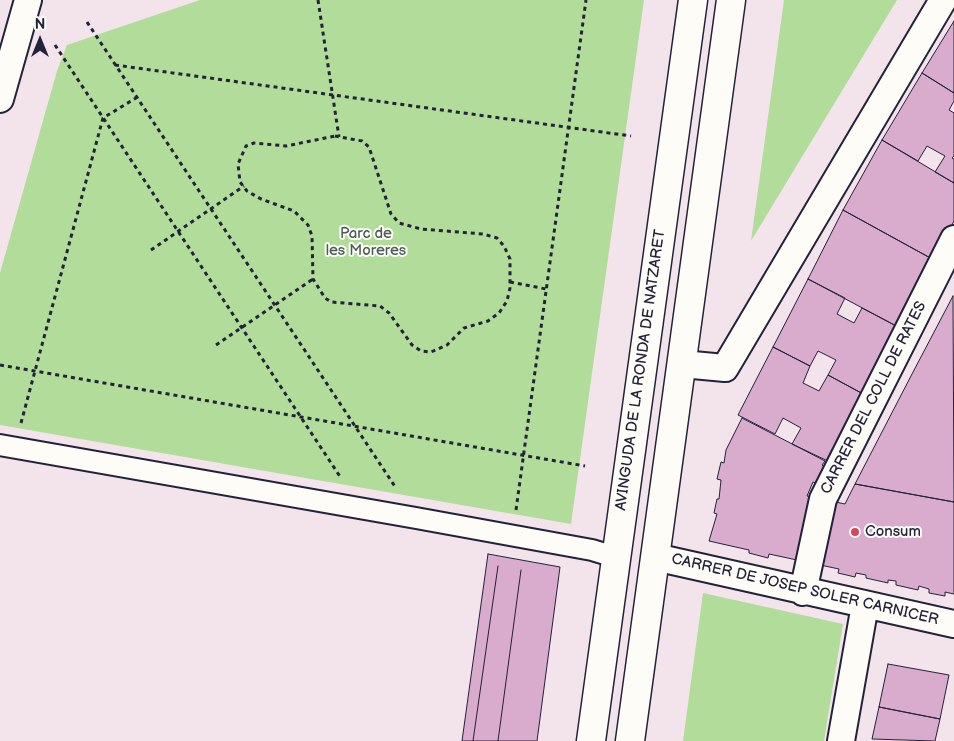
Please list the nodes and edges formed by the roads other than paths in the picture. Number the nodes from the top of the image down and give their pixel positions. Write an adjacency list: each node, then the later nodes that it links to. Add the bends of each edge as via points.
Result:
1 (28, 0): 5 (street)
2 (693, 0): 9 (street, AVINGUDA DE LA RONDA DE NATZARET)
3 (731, 0): 7 (street)
4 (943, 0): 7 (street, via 725,368)
5 (0, 99)
6 (954, 239): 11 (street, CARRER DEL COLL DE RATES, via 823,498)
7 (682, 364): 10 (street)
8 (7, 447): 9 (street, via 512,535)
9 (615, 557): 14 (street, AVINGUDA DE LA RONDA DE NATZARET)
10 (655, 557): 11 (street, CARRER DE JOSEP SOLER CARNICER); 15 (street)
11 (804, 592): 12 (street, CARRER DE JOSEP SOLER CARNICER)
12 (865, 605): 13 (street, CARRER DE JOSEP SOLER CARNICER); 16 (street)
13 (954, 624)
14 (591, 741)
15 (630, 741)
16 (841, 741)

